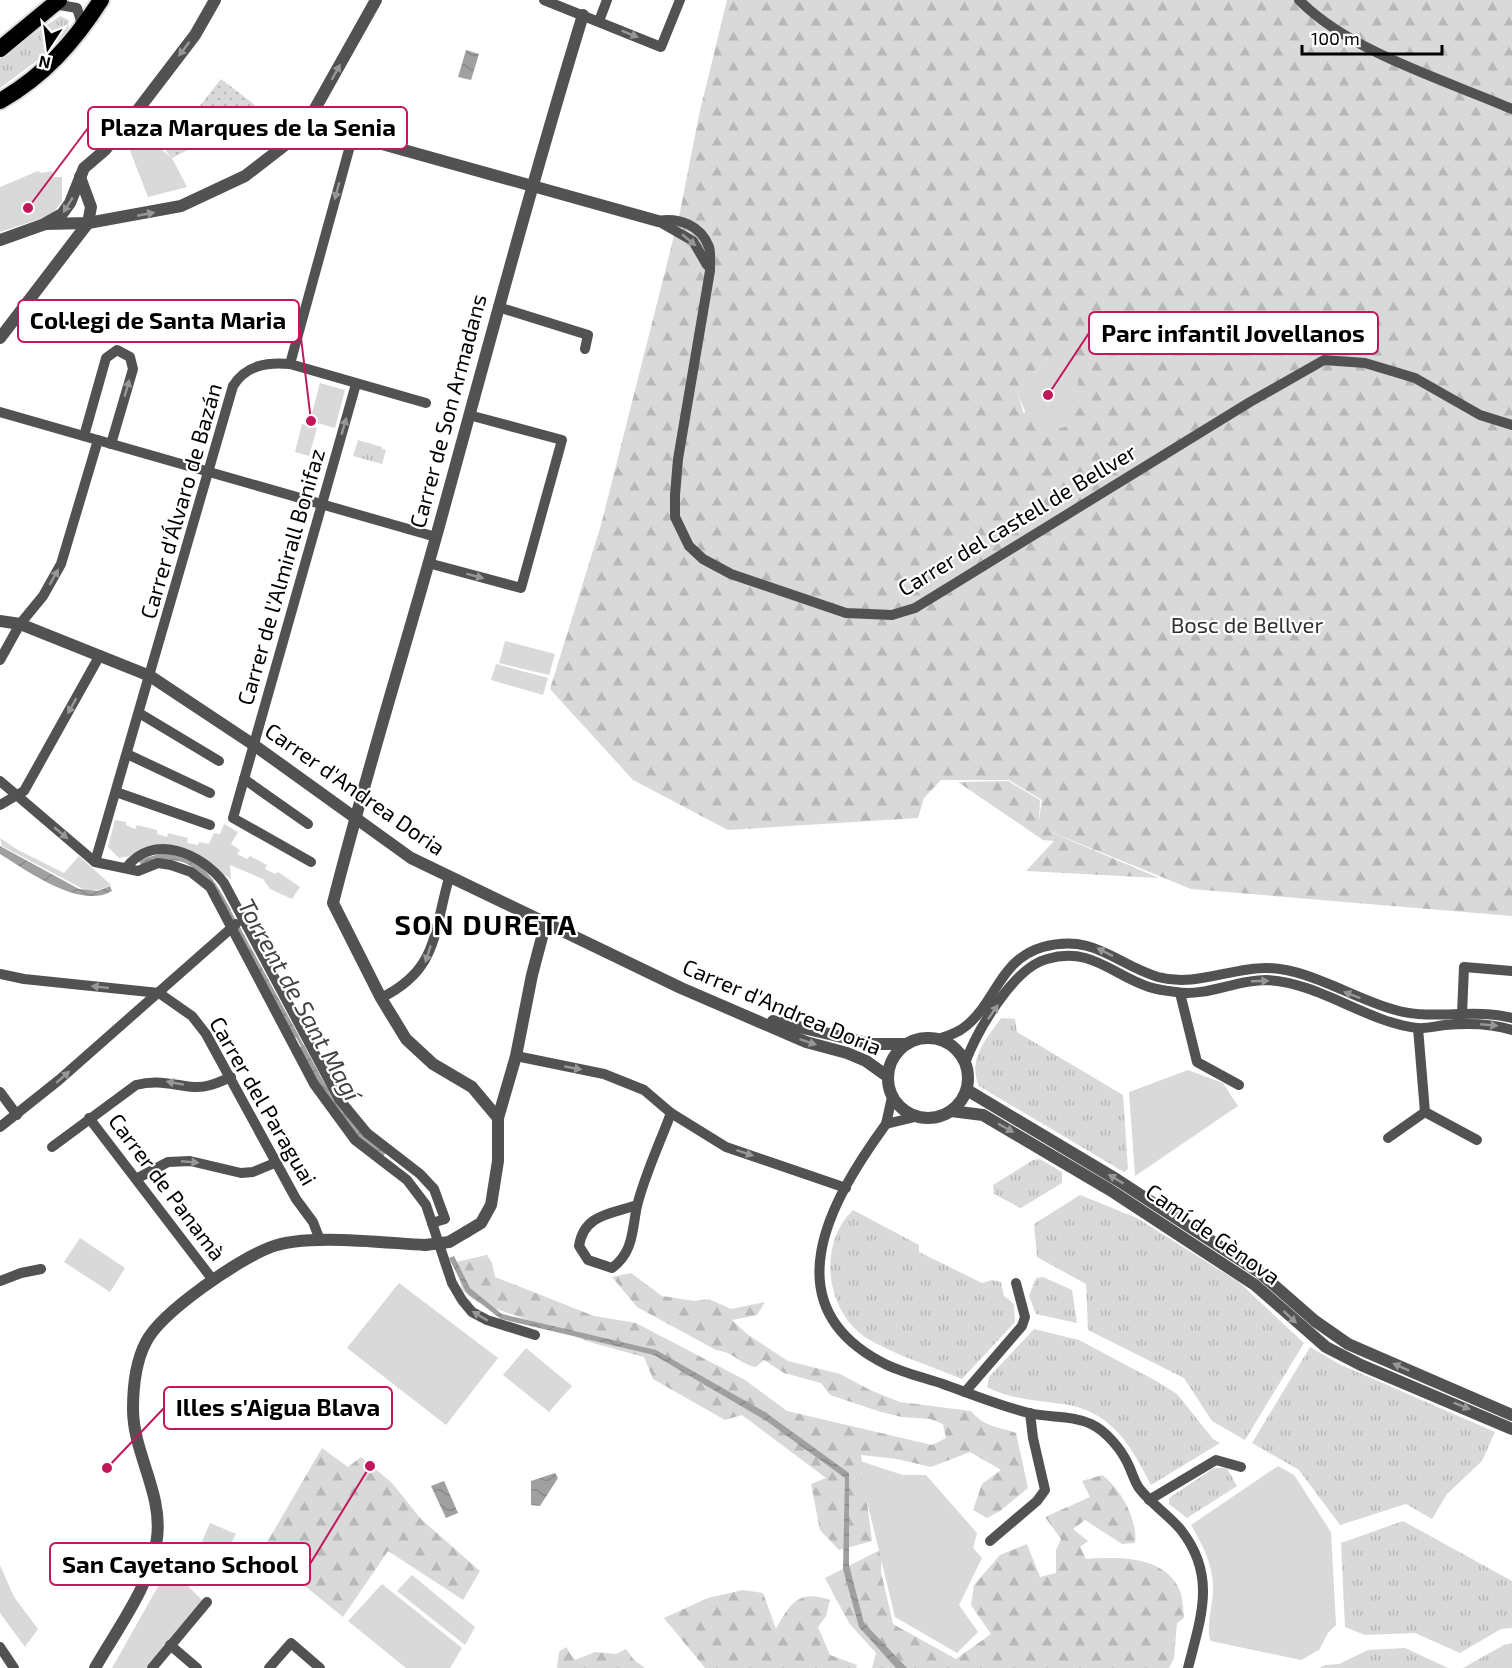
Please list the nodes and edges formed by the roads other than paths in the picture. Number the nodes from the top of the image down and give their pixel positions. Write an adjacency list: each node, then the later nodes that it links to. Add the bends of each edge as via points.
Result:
1 (101, 0): 11 (highway)
2 (215, 0): 17 (street, one-way to 17, via 195,34 137,111)
3 (376, 0): 15 (street, one-way to 3)
4 (544, 0): 9 (street)
5 (607, 0): 10 (street)
6 (680, 0): 10 (street, one-way to 6, via 662,47)
7 (1299, 0): 14 (street, via 1320,18 1376,52)
8 (56, 2): 11 (street, via 77,8 81,21); 12 (highway)
9 (583, 15): 10 (street); 18 (street, Carrer de Son Armadans)
10 (598, 21)
11 (78, 34): 13 (highway, via 38,76)
12 (0, 49)
13 (0, 101)
14 (1512, 109)
15 (307, 123): 16 (street); 20 (street, one-way to 15, via 173,208 215,192 258,168)
16 (353, 135): 18 (street); 26 (street, one-way to 26)
17 (80, 177): 20 (street, via 91,207); 21 (street, one-way to 21, via 62,214)
18 (531, 185): 19 (street); 23 (street, Carrer de Son Armadans)
19 (658, 221): 31 (street, Carrer del castell de Bellver, via 693,241 710,271 678,459 675,517 689,546 703,559 732,574 846,613 892,615 915,608 1324,360 1365,363 1415,378 1480,415)
20 (88, 223): 21 (street); 24 (street)
21 (45, 224): 22 (street)
22 (0, 240)
23 (498, 307): 25 (street, via 588,335); 30 (street, Carrer de Son Armadans)
24 (1, 333)
25 (585, 349)
26 (290, 364): 27 (street, Carrer d'Álvaro de Bazán); 35 (street, Carrer d'Álvaro de Bazán, via 256,366 239,376 232,386)
27 (356, 384): 28 (street, Carrer d'Álvaro de Bazán); 36 (street, Carrer de l'Almirall Bonifaz, one-way to 27)
28 (426, 403)
29 (0, 412): 32 (street)
30 (469, 415): 37 (street, Carrer de Son Armadans); 38 (street, one-way to 30, via 521,588 562,440)
31 (1512, 426)
32 (84, 436): 33 (street); 34 (street, one-way to 32, via 133,369 130,357 117,350 106,358)
33 (98, 440): 34 (street); 40 (street, one-way to 33, via 43,596 61,564)
34 (111, 444): 35 (street)
35 (208, 472): 36 (street); 43 (street, Carrer d'Álvaro de Bazán)
36 (321, 504): 37 (street); 45 (street, Carrer de l'Almirall Bonifaz)
37 (436, 537): 38 (street, Carrer de Son Armadans)
38 (428, 563): 54 (street, Carrer de Son Armadans)
39 (0, 621): 40 (street, Carrer d'Andrea Doria)
40 (20, 624): 41 (street, Carrer d'Andrea Doria); 42 (street)
41 (100, 655): 43 (street, Carrer d'Andrea Doria); 52 (street, one-way to 52, via 24,791)
42 (0, 660)
43 (150, 676): 44 (street, Carrer d'Álvaro de Bazán); 45 (street, Carrer d'Andrea Doria)
44 (139, 713): 46 (street, Carrer d'Álvaro de Bazán); 47 (street)
45 (255, 745): 48 (street, Carrer de l'Almirall Bonifaz); 54 (street, Carrer d'Andrea Doria)
46 (127, 754): 50 (street, Carrer d'Álvaro de Bazán); 51 (street)
47 (219, 761)
48 (244, 779): 55 (street); 58 (street, Carrer de l'Almirall Bonifaz, via 233,818)
49 (0, 781): 52 (street)
50 (116, 792): 56 (street); 57 (street, Carrer d'Álvaro de Bazán)
51 (210, 793)
52 (16, 795): 53 (street); 57 (street, one-way to 57)
53 (0, 805)
54 (354, 819): 60 (street, Carrer d'Andrea Doria, via 411,858); 69 (street, Carrer de Son Armadans, via 333,903)
55 (308, 824)
56 (210, 825)
57 (95, 862): 59 (street)
58 (311, 862)
59 (127, 868): 62 (street, via 138,871 158,863 202,878); 62 (street, via 133,858 149,851 173,849 197,858 224,883)
60 (449, 878): 61 (street, Carrer d'Andrea Doria); 69 (street, one-way to 69, via 426,963 404,987)
61 (546, 922): 71 (street, Carrer d'Andrea Doria); 79 (street, via 531,975)
62 (236, 924): 67 (street); 77 (street)
63 (1142, 970): 66 (street, via 1180,980); 68 (street, via 1146,978); 76 (street, one-way to 76, via 1096,947 1071,943 1038,949 1001,976 969,1025)
64 (1512, 971): 72 (street, via 1464,967)
65 (0, 974): 67 (street, one-way to 65, via 24,980)
66 (1225, 975): 68 (street, via 1222,980 1191,986); 70 (street, one-way to 66, via 1304,976 1267,968)
67 (159, 993): 82 (street, Carrer del Paraguai, via 192,1016); 90 (street, one-way to 67)
68 (1180, 993): 74 (street, one-way to 74, via 1267,980 1301,986); 80 (street, one-way to 68, via 979,1033 1013,982 1048,958 1094,958 1148,987); 83 (street, via 1197,1062)
69 (381, 998): 93 (street, Carrer de Son Armadans, via 406,1039 433,1064 472,1087)
70 (1383, 1006): 72 (street, via 1419,1014); 74 (street, via 1389,1014 1407,1018)
71 (735, 1011): 78 (street, via 872,1044); 81 (street, Carrer d'Andrea Doria, one-way to 81, via 806,1042 856,1057)
72 (1462, 1014): 73 (street); 74 (street, via 1458,1018 1433,1020)
73 (1512, 1018)
74 (1418, 1028): 75 (street, one-way to 75, via 1494,1024); 88 (street)
75 (1512, 1030)
76 (938, 1040): 78 (street, via 921,1038); 80 (street, via 958,1052)
77 (299, 1041): 103 (street, via 314,1084 347,1130 406,1180 426,1205); 103 (street, via 367,1133 420,1174 434,1190 445,1219)
78 (907, 1044): 81 (street, via 890,1063)
79 (516, 1056): 89 (street, one-way to 89, via 604,1074 644,1090); 93 (street)
80 (965, 1063): 84 (street)
81 (887, 1076): 86 (street)
82 (231, 1077): 92 (street, one-way to 92, via 195,1088 153,1080 136,1085); 99 (street, Carrer del Paraguai)
83 (1239, 1085)
84 (966, 1090): 87 (street); 112 (street, Camí de Gènova, one-way to 84, via 1348,1344 1315,1322 1259,1272 1116,1179)
85 (0, 1092): 90 (street)
86 (892, 1097): 91 (street, via 903,1111); 94 (street)
87 (951, 1111): 91 (street, via 940,1117); 113 (street, Camí de Gènova, one-way to 113, via 983,1115 1110,1190 1255,1285 1326,1347)
88 (1425, 1112): 96 (street); 97 (street)
89 (670, 1113): 101 (street, one-way to 101, via 726,1147); 102 (street)
90 (17, 1115): 95 (street)
91 (915, 1117): 94 (street)
92 (90, 1118): 98 (street); 100 (street, Carrer de Panamà)
93 (498, 1118): 104 (street, bridge, via 498,1161 491,1205 481,1223 449,1242 425,1245)
94 (886, 1124): 101 (street)
95 (0, 1127)
96 (1388, 1138)
97 (1477, 1140)
98 (52, 1147)
99 (277, 1162): 100 (street, one-way to 99, via 168,1162 190,1161 241,1173); 104 (street, Carrer del Paraguai)
100 (136, 1179): 106 (street, Carrer de Panamà)
101 (846, 1188): 110 (street, via 825,1228 819,1259 819,1284 839,1328 856,1345 887,1365)
102 (638, 1205): 102 (street, via 589,1221 579,1246 588,1260 612,1268 622,1261 633,1239)
103 (432, 1223): 109 (street, one-way to 103, via 472,1312 452,1283)
104 (320, 1240): 106 (street, via 272,1246)
105 (41, 1269): 107 (street)
106 (213, 1280): 121 (street, via 165,1319 146,1342 136,1373 133,1410 158,1510 157,1538 136,1594)
107 (0, 1281)
108 (1016, 1283): 110 (street, via 1026,1317 1022,1326)
109 (535, 1335)
110 (965, 1392): 111 (street)
111 (1030, 1413): 115 (street, via 1092,1424 1107,1435 1127,1461 1138,1487); 116 (street, via 1045,1490)
112 (1512, 1415)
113 (1512, 1429)
114 (1241, 1467): 115 (street, via 1215,1460)
115 (1149, 1500): 126 (street, via 1180,1528 1193,1547 1204,1578 1204,1599)
116 (990, 1541)
117 (207, 1602): 118 (street)
118 (170, 1645): 122 (street); 123 (street)
119 (0, 1647): 120 (street)
120 (14, 1668)
121 (94, 1668)
122 (152, 1668)
123 (198, 1668)
124 (269, 1668): 125 (street, via 291,1642)
125 (320, 1668)
126 (1188, 1668)

